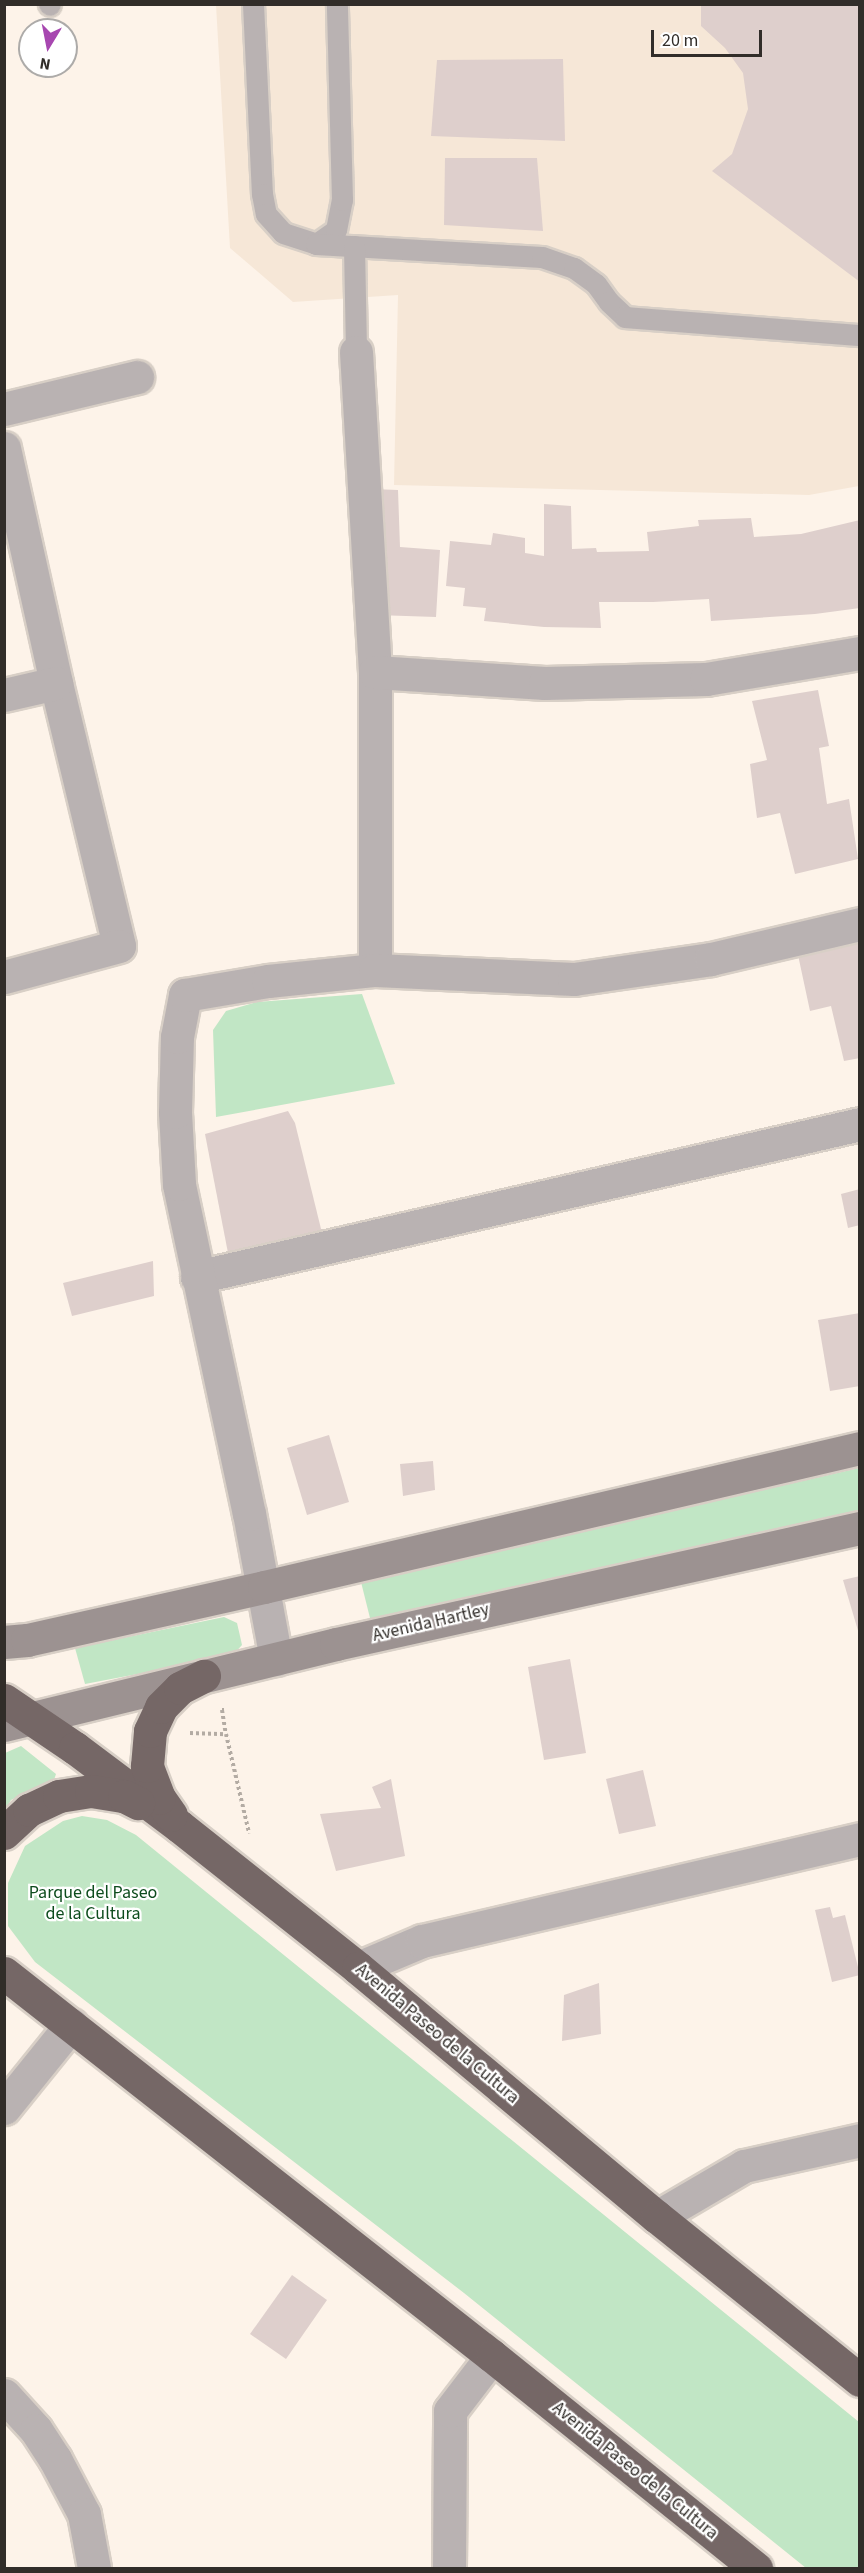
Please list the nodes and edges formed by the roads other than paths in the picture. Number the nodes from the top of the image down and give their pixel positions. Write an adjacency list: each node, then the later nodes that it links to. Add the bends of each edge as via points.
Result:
1 (253, 4): 3 (lane, via 266,214 283,233)
2 (337, 4): 3 (lane, via 342,200 336,230)
3 (316, 244): 4 (lane)
4 (354, 246): 5 (lane, via 542,257 574,268 596,284 625,317); 6 (lane)
5 (860, 335)
6 (356, 352): 11 (street)
7 (137, 377): 8 (street)
8 (4, 409)
9 (4, 448): 12 (street)
10 (860, 653): 11 (street, via 706,679 545,683)
11 (375, 672): 15 (street)
12 (56, 683): 13 (street); 16 (street, via 119,946)
13 (4, 695)
14 (860, 924): 15 (street, via 711,959 574,979)
15 (375, 970): 18 (street, via 268,981 185,995 177,1037 175,1112 179,1184)
16 (4, 977)
17 (860, 1124): 18 (street)
18 (197, 1277): 21 (street)
19 (860, 1448): 21 (main road)
20 (860, 1528): 23 (main road, Avenida Hartley)
21 (264, 1587): 22 (main road); 23 (street)
22 (4, 1642)
23 (276, 1659): 24 (main road, Avenida Hartley)
24 (204, 1676): 25 (main road, Avenida Hartley); 26 (highway, via 180,1688 161,1707 150,1731 147,1766 159,1798)
25 (13, 1714): 26 (highway, Avenida Paseo de la Cultura, via 75,1748)
26 (179, 1826): 27 (highway, via 124,1796 91,1791 59,1796 39,1805); 29 (highway, Avenida Paseo de la Cultura)
27 (4, 1833)
28 (860, 1839): 29 (street, via 422,1941)
29 (358, 1968): 34 (highway, Avenida Paseo de la Cultura)
30 (8, 1974): 31 (highway, Avenida Paseo de la Cultura)
31 (71, 2025): 32 (street); 35 (highway, Avenida Paseo de la Cultura)
32 (4, 2108)
33 (860, 2140): 34 (street, via 744,2166)
34 (657, 2217): 36 (highway, Avenida Paseo de la Cultura)
35 (492, 2356): 39 (street, via 450,2411); 40 (highway, Avenida Paseo de la Cultura)
36 (860, 2380)
37 (4, 2395): 38 (street, via 36,2430 84,2514)
38 (94, 2568)
39 (449, 2568)
40 (756, 2568)

